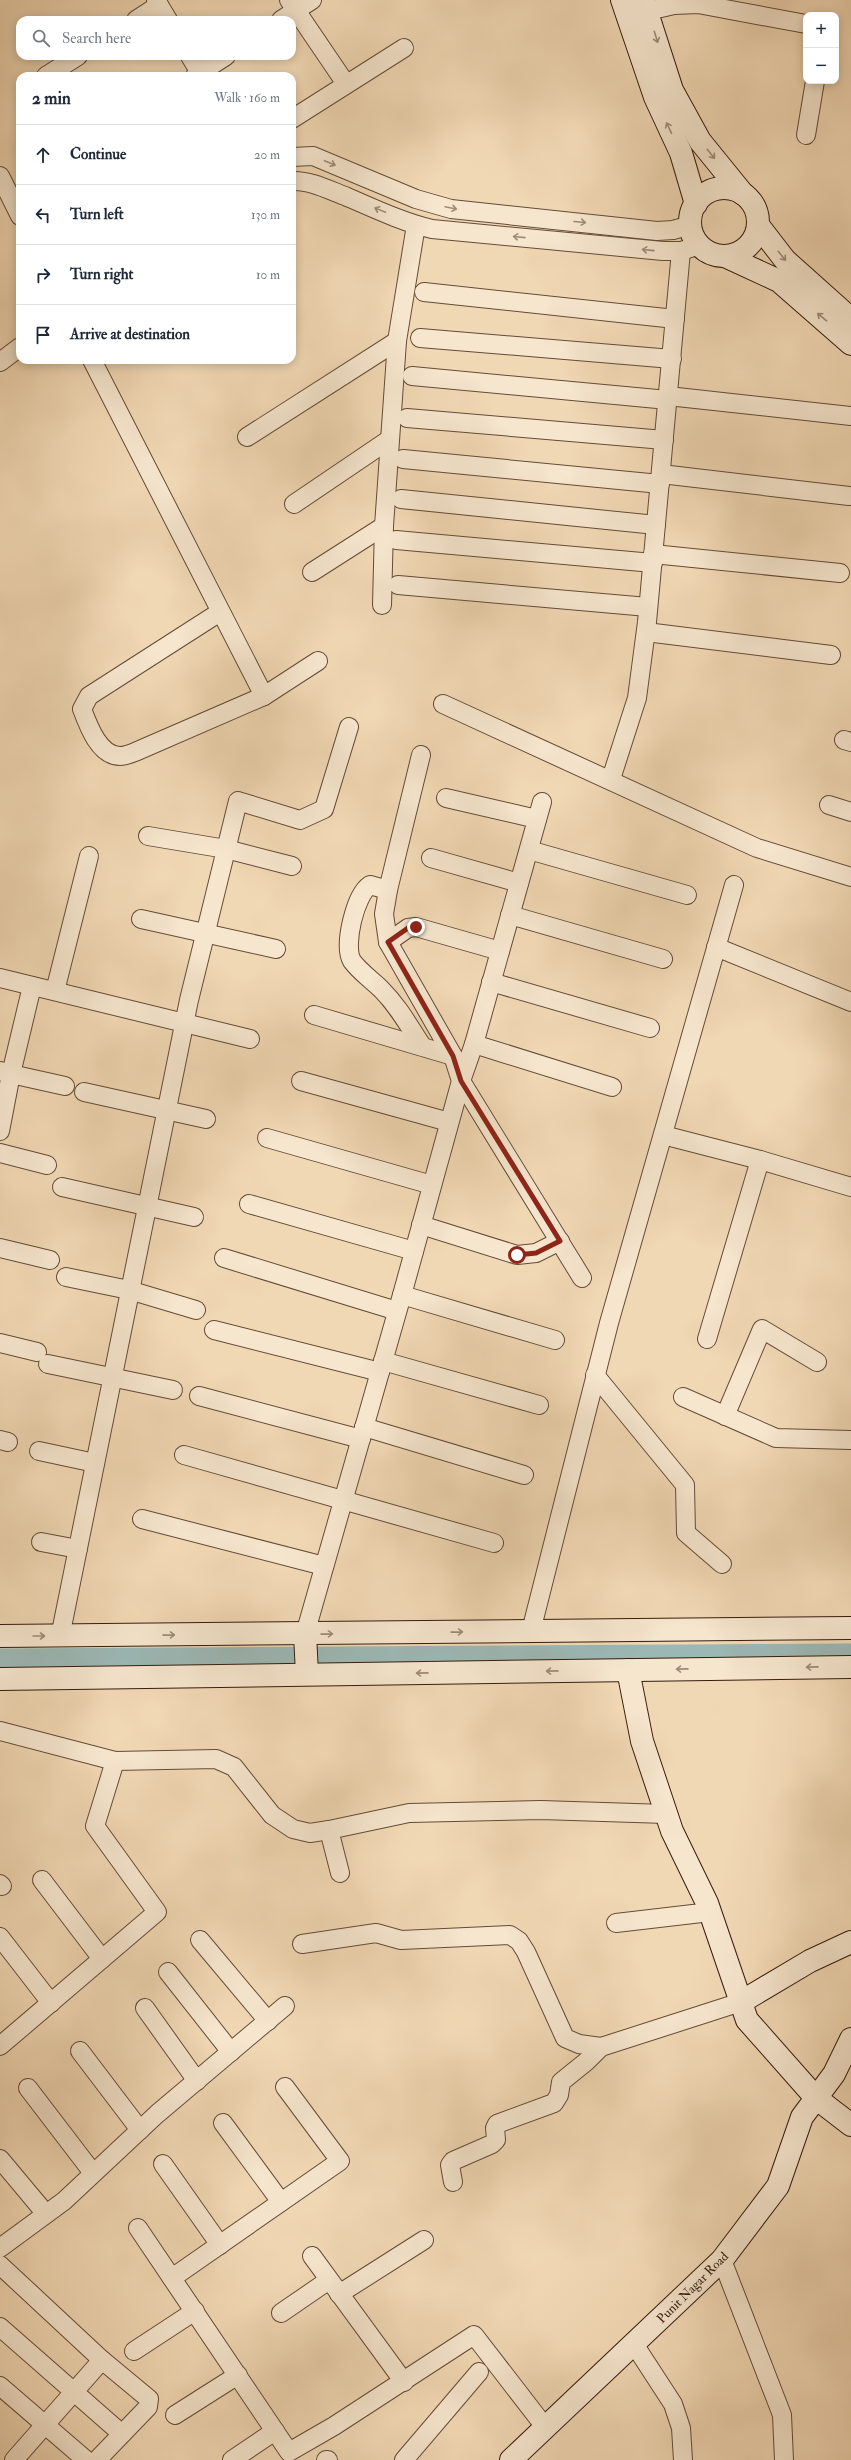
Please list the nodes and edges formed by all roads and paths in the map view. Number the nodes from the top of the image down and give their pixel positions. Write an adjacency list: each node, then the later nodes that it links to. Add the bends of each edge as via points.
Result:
1 (312, 0): 5 (street)
2 (622, 0): 25 (street, one-way to 2, via 681,153 655,98)
3 (646, 6): 8 (street, via 698,4); 23 (street, one-way to 23, via 672,90 700,141)
4 (161, 8): 6 (street)
5 (289, 10)
6 (144, 16)
7 (296, 19): 16 (street)
8 (803, 23)
9 (404, 48): 16 (street)
10 (72, 60): 13 (street)
11 (192, 60): 14 (street)
12 (220, 60): 15 (street)
13 (52, 72)
14 (198, 72)
15 (203, 72)
16 (346, 84): 18 (street)
17 (814, 84): 19 (street)
18 (296, 115)
19 (806, 135)
20 (296, 157): 25 (street, one-way to 25, via 313,156 416,199 451,209 658,231 673,230)
21 (0, 176): 24 (street)
22 (296, 181): 26 (street, one-way to 22, via 326,189)
23 (743, 194): 25 (street, via 733,189 711,191); 27 (street, via 752,201 757,212)
24 (16, 208)
25 (693, 214): 28 (street, via 694,236)
26 (416, 225): 28 (street, one-way to 26, via 663,251 447,231); 34 (street)
27 (758, 225): 29 (street, via 748,247); 32 (street, one-way to 32, via 785,260)
28 (691, 248): 29 (street); 31 (street)
29 (725, 256): 35 (street, one-way to 29, via 779,281)
30 (424, 292): 31 (street)
31 (675, 319): 37 (street)
32 (851, 319)
33 (420, 338): 37 (street)
34 (397, 341): 44 (street); 45 (street)
35 (851, 344)
36 (16, 350): 38 (street)
37 (672, 359): 41 (street)
38 (0, 362)
39 (94, 364): 61 (street)
40 (412, 376): 41 (street)
41 (668, 398): 42 (street); 46 (street)
42 (851, 416)
43 (407, 418): 46 (street)
44 (247, 437)
45 (390, 439): 51 (street); 53 (street)
46 (664, 440): 48 (street)
47 (403, 458): 48 (street)
48 (660, 479): 49 (street); 52 (street)
49 (849, 496)
50 (401, 499): 52 (street)
51 (294, 504)
52 (656, 525): 55 (street)
53 (384, 526): 56 (street); 59 (street)
54 (396, 540): 55 (street)
55 (653, 558): 57 (street); 60 (street)
56 (312, 572)
57 (840, 573)
58 (398, 585): 60 (street)
59 (382, 605)
60 (648, 607): 62 (street)
61 (220, 612): 65 (street); 65 (street, via 89,696 82,709 92,734 109,753 120,756 135,752)
62 (646, 632): 63 (street); 69 (street, via 637,698)
63 (831, 655)
64 (318, 661): 65 (street)
65 (264, 696)
66 (442, 704): 69 (street)
67 (349, 727): 76 (street, via 324,809 300,820 238,801)
68 (422, 755): 84 (street)
69 (611, 779): 81 (street, via 757,848)
70 (446, 798): 74 (street)
71 (542, 802): 74 (street)
72 (829, 805): 73 (street)
73 (851, 812)
74 (537, 819): 77 (street)
75 (148, 836): 76 (street)
76 (226, 849): 80 (street); 88 (street)
77 (529, 850): 82 (street); 85 (street)
78 (89, 856): 97 (street)
79 (431, 858): 82 (street)
80 (292, 866)
81 (851, 877)
82 (519, 883): 86 (street)
83 (734, 885): 90 (street)
84 (388, 890): 89 (street, via 384,914); 104 (street, via 370,884 366,888 356,903 348,950 352,961 397,1006)
85 (687, 895)
86 (510, 915): 92 (street); 93 (street)
87 (141, 919): 88 (street)
88 (205, 933): 91 (street); 100 (street)
89 (388, 942): 92 (street, via 408,928 416,927); 105 (street)
90 (716, 946): 98 (street); 116 (street)
91 (276, 949)
92 (500, 951): 95 (street)
93 (663, 959)
94 (0, 978): 96 (street)
95 (491, 982): 101 (street); 103 (street)
96 (32, 986): 97 (street); 106 (street)
97 (55, 991): 100 (street)
98 (851, 1002)
99 (314, 1015): 104 (street)
100 (184, 1022): 102 (street); 112 (street)
101 (650, 1028)
102 (250, 1039)
103 (474, 1044): 108 (street); 110 (street)
104 (422, 1046): 105 (street)
105 (453, 1056): 108 (street)
106 (6, 1072): 109 (street); 115 (street)
107 (302, 1081): 114 (street)
108 (461, 1081): 114 (street); 128 (street)
109 (65, 1086)
110 (612, 1087)
111 (84, 1092): 112 (street)
112 (166, 1111): 113 (street); 125 (street)
113 (206, 1119)
114 (449, 1122): 121 (street)
115 (0, 1131)
116 (663, 1135): 119 (street); 144 (street)
117 (267, 1138): 121 (street)
118 (0, 1153): 120 (street)
119 (760, 1160): 123 (street); 140 (street)
120 (47, 1165)
121 (432, 1185): 127 (street)
122 (62, 1187): 125 (street)
123 (851, 1187)
124 (249, 1204): 130 (street)
125 (147, 1207): 126 (street); 135 (street)
126 (194, 1217)
127 (421, 1225): 128 (street, via 517,1255 536,1253); 130 (street)
128 (560, 1241): 134 (street)
129 (0, 1248): 132 (street)
130 (414, 1251): 136 (street)
131 (224, 1258): 136 (street)
132 (50, 1260)
133 (66, 1277): 135 (street)
134 (582, 1278)
135 (129, 1290): 137 (street); 145 (street)
136 (400, 1303): 139 (street); 143 (street)
137 (196, 1310)
138 (214, 1330): 143 (street)
139 (555, 1340)
140 (707, 1340)
141 (0, 1343): 145 (street, via 42,1358)
142 (817, 1362): 150 (street, via 762,1330)
143 (381, 1367): 149 (street); 151 (street)
144 (595, 1375): 162 (street, via 685,1484 686,1533); 165 (street)
145 (112, 1377): 146 (street); 155 (street)
146 (173, 1390)
147 (199, 1396): 151 (street)
148 (683, 1397): 150 (street)
149 (538, 1405)
150 (725, 1416): 152 (street, via 776,1438)
151 (362, 1433): 156 (street); 157 (street)
152 (851, 1440)
153 (39, 1451): 155 (street)
154 (184, 1456): 157 (street)
155 (95, 1463): 161 (street)
156 (524, 1475)
157 (343, 1500): 160 (street); 163 (street)
158 (142, 1518): 163 (street)
159 (41, 1542): 161 (street)
160 (494, 1543)
161 (78, 1549): 168 (street)
162 (722, 1564)
163 (324, 1566): 166 (street)
164 (851, 1628): 165 (street)
165 (531, 1632): 166 (street, one-way to 165)
166 (305, 1634): 168 (street, one-way to 166); 171 (street)
167 (0, 1636): 168 (street, one-way to 168)
168 (60, 1637)
169 (851, 1667): 170 (street, one-way to 170)
170 (628, 1670): 171 (street, one-way to 171); 175 (street, via 642,1741)
171 (307, 1674): 172 (street)
172 (0, 1679)
173 (0, 1731): 174 (street)
174 (116, 1761): 176 (street, via 216,1759 234,1767 272,1816 293,1830 310,1833); 185 (street, via 95,1826 157,1912)
175 (666, 1814): 176 (street, via 541,1810 409,1813); 179 (street)
176 (329, 1830): 177 (street)
177 (340, 1873)
178 (42, 1880): 185 (street)
179 (710, 1912): 180 (street); 188 (street)
180 (616, 1923)
181 (0, 1937): 187 (street)
182 (200, 1940): 191 (street)
183 (851, 1942): 188 (street, via 810,1961)
184 (302, 1944): 194 (street, via 376,1933 401,1940 510,1935 519,1941 526,1952 565,2038 571,2042)
185 (102, 1959): 187 (street)
186 (168, 1972): 196 (street)
187 (51, 2002): 192 (street)
188 (741, 2002): 194 (street); 200 (street, via 747,2020)
189 (286, 2006): 191 (street)
190 (145, 2008): 197 (street)
191 (268, 2021): 196 (street)
192 (3, 2039)
193 (851, 2039): 200 (street, Punit Nagar Road, via 834,2074)
194 (601, 2047): 207 (street, via 561,2082 559,2095 554,2103 497,2124 496,2140 492,2144 453,2161 450,2165)
195 (80, 2051): 203 (street)
196 (231, 2052): 197 (street)
197 (197, 2081): 203 (street)
198 (285, 2087): 208 (street, via 340,2161)
199 (28, 2088): 206 (street)
200 (816, 2098): 202 (street); 215 (street, Punit Nagar Road, via 802,2117 778,2186)
201 (223, 2123): 208 (street)
202 (851, 2125)
203 (140, 2130): 206 (street)
204 (0, 2159): 209 (street)
205 (163, 2164): 212 (street)
206 (93, 2173): 209 (street)
207 (453, 2182)
208 (281, 2202): 212 (street)
209 (46, 2214): 213 (street)
210 (138, 2228): 217 (street)
211 (424, 2240): 218 (street)
212 (220, 2245): 217 (street)
213 (0, 2248)
214 (312, 2256): 218 (street)
215 (722, 2260): 222 (street, Punit Nagar Road); 244 (street, via 782,2415)
216 (0, 2265): 224 (street)
217 (172, 2278): 219 (street)
218 (334, 2287): 220 (street); 227 (street)
219 (195, 2312): 223 (street); 226 (street)
220 (281, 2313)
221 (0, 2327): 229 (street)
222 (634, 2344): 232 (street, Punit Nagar Road); 243 (street, via 673,2404 681,2428)
223 (134, 2351)
224 (102, 2360): 229 (street); 234 (street, via 149,2399 148,2407)
225 (479, 2372): 241 (street)
226 (238, 2375): 230 (street); 233 (street)
227 (404, 2382): 232 (street, via 474,2336); 233 (street, via 289,2452)
228 (0, 2386): 231 (street)
229 (74, 2392): 231 (street); 234 (street)
230 (174, 2414)
231 (45, 2425): 237 (street); 238 (street)
232 (545, 2427): 242 (street, Punit Nagar Road)
233 (275, 2431): 240 (street)
234 (122, 2434): 239 (street)
235 (0, 2458): 236 (street)
236 (3, 2460)
237 (14, 2460)
238 (86, 2460)
239 (97, 2460)
240 (232, 2460)
241 (404, 2460)
242 (511, 2460)
243 (683, 2460)
244 (784, 2460)

